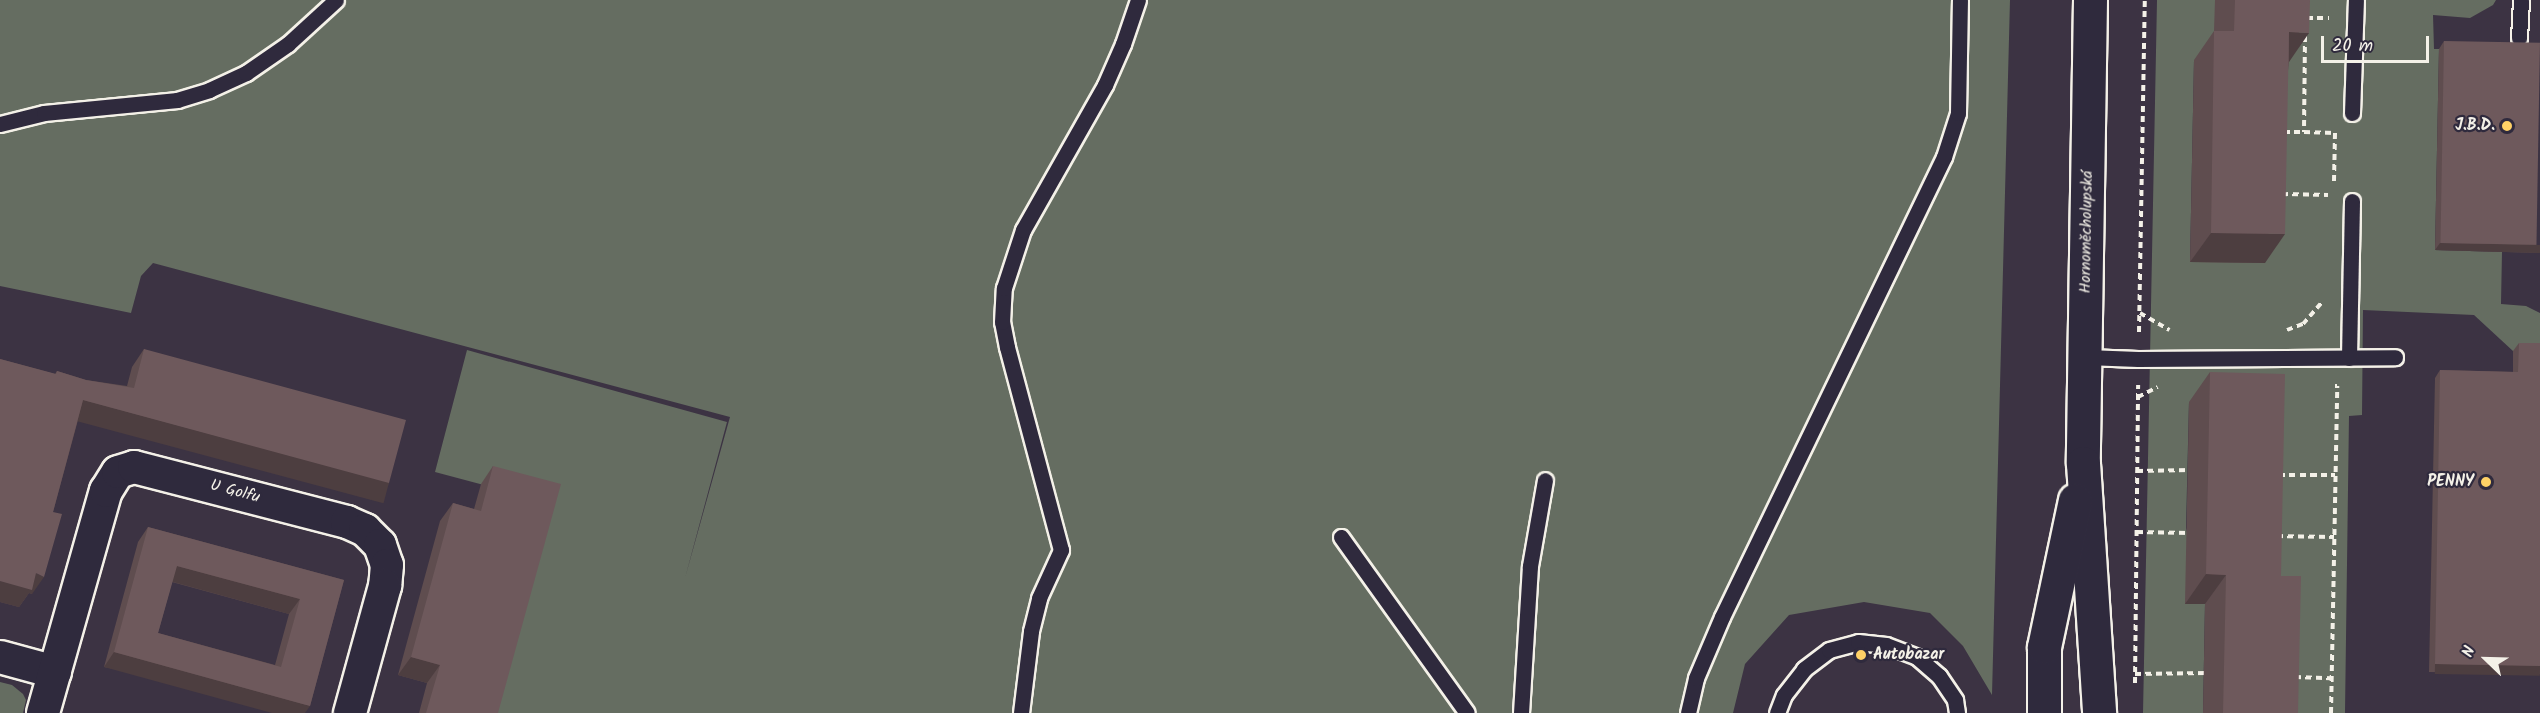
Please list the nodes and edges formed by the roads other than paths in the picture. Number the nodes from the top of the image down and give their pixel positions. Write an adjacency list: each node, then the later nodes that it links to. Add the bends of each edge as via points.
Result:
1 (336, 0): 9 (lane, via 280,50 246,73 209,90 177,100 44,113)
2 (1138, 0): 21 (lane, via 1105,85 1023,230 1004,288 1002,322 1006,347 1061,550 1039,598)
3 (1960, 0): 24 (lane, via 1958,113 1944,157 1722,617 1696,678)
4 (2090, 0): 11 (street, Hornoměcholupská)
5 (2356, 0): 8 (lane)
6 (2521, 0): 7 (lane)
7 (2519, 38)
8 (2352, 114)
9 (0, 124)
10 (2352, 201): 13 (lane)
11 (2086, 357): 13 (lane); 14 (street, Hornoměcholupská)
12 (2395, 357): 13 (lane)
13 (2349, 358)
14 (2083, 463): 27 (street, Hornoměcholupská, via 2044,647); 28 (street, Hornoměcholupská)
15 (1545, 480): 23 (lane, via 1530,566)
16 (1341, 537): 22 (lane)
17 (0, 657): 18 (street)
18 (55, 672): 19 (street, U Golfu); 20 (street, U Golfu, via 106,491 118,472 134,467 347,522 365,530 380,545 387,564 385,586)
19 (43, 713)
20 (350, 713)
21 (1021, 713)
22 (1467, 713)
23 (1521, 713)
24 (1688, 713)
25 (1778, 713): 26 (lane, via 1784,695 1804,669 1829,650 1858,642 1886,645 1917,657 1939,676 1955,700)
26 (1957, 713)
27 (2044, 713)
28 (2099, 713)

